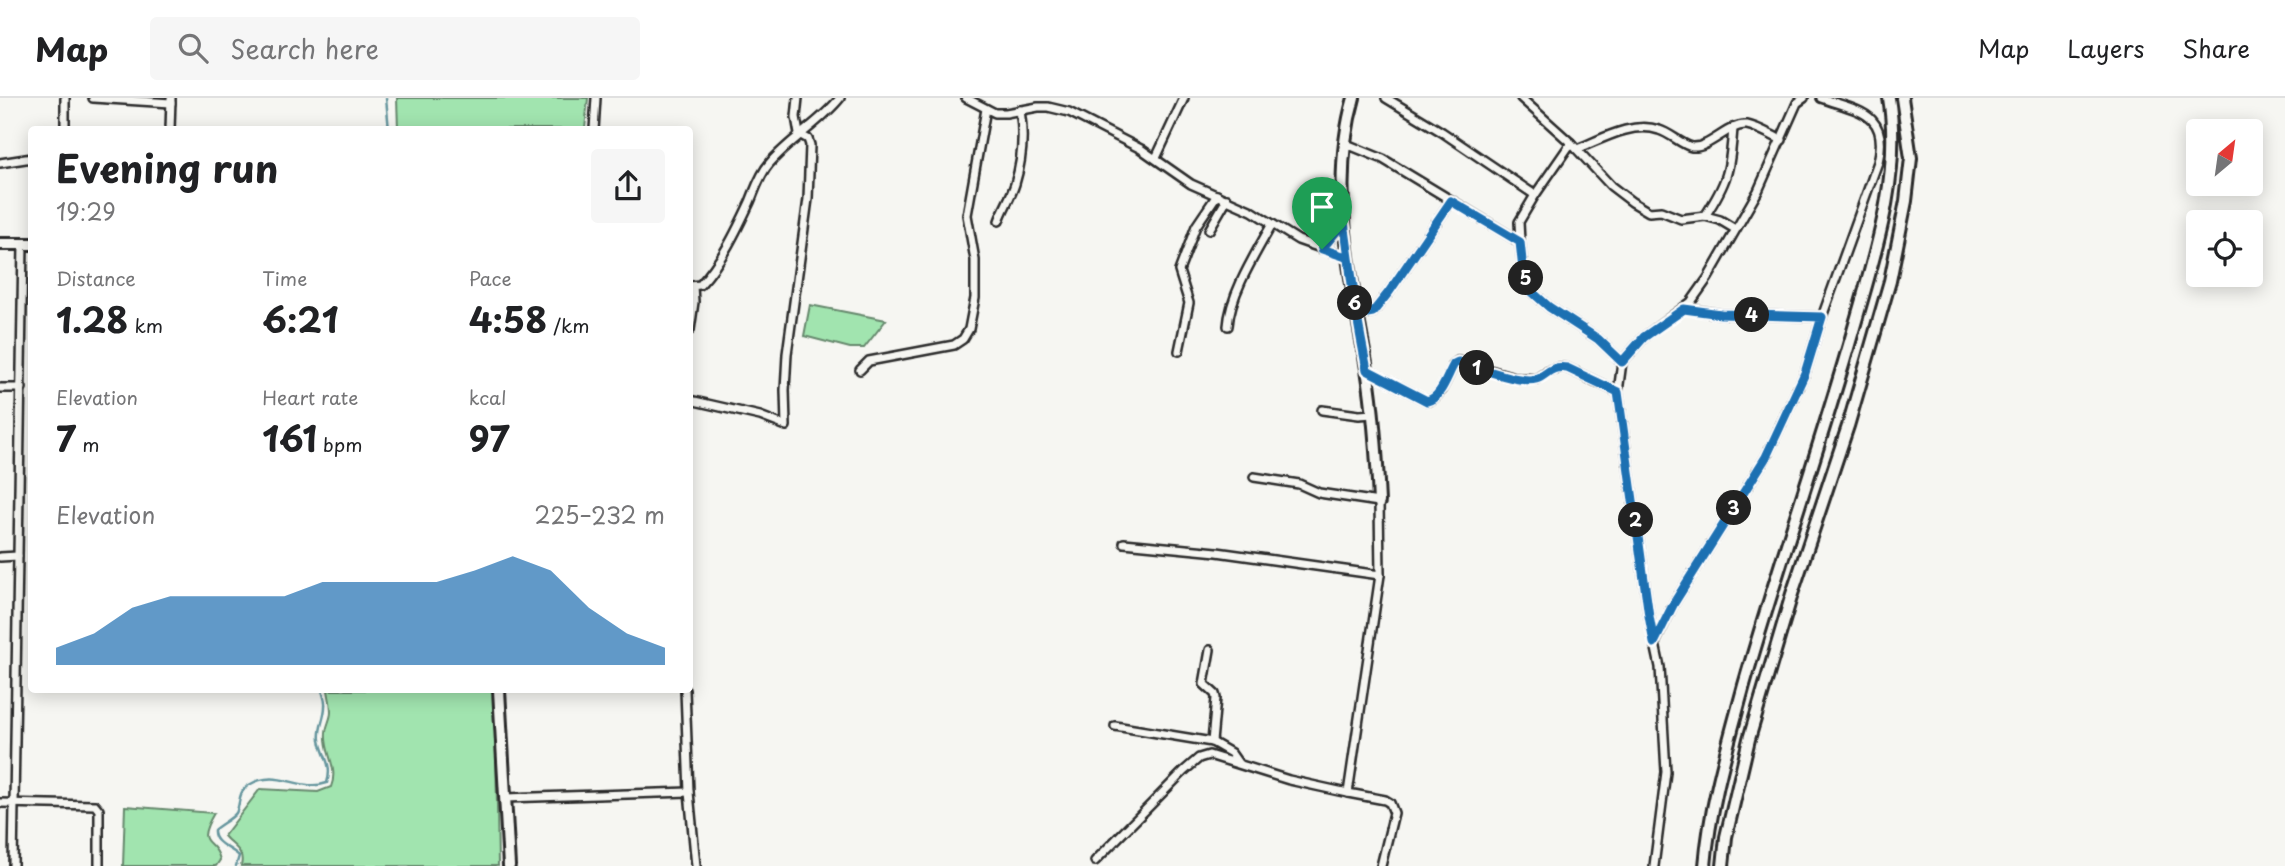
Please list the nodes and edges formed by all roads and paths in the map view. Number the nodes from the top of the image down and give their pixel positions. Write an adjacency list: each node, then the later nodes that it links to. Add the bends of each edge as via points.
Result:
1 (65, 98): 19 (street)
2 (93, 98): 15 (street)
3 (596, 98): 21 (street)
4 (797, 98): 23 (street)
5 (840, 98): 23 (street)
6 (966, 98): 17 (street)
7 (1184, 98): 27 (street)
8 (1354, 98): 25 (street)
9 (1386, 98): 31 (street)
10 (1521, 98): 26 (street)
11 (1804, 98): 24 (street, via 1797,103)
12 (1821, 98): 48 (street, via 1867,114 1877,125 1881,148)
13 (1889, 98): 85 (street, via 1892,156 1873,260 1718,778)
14 (1902, 98): 86 (street, via 1910,158 1889,281 1749,739)
15 (171, 101): 20 (street)
16 (1048, 102): 18 (street); 27 (street)
17 (986, 109): 18 (street, via 995,113); 52 (street, via 967,215 975,260 969,329 954,345 869,361)
18 (1020, 110): 35 (street, via 1021,153)
19 (65, 126)
20 (170, 126)
21 (594, 126)
22 (1733, 128): 24 (street, via 1746,125); 26 (street, via 1700,146 1691,147 1645,126); 34 (street, via 1728,173)
23 (799, 134): 45 (street, via 769,163 732,240 709,275); 57 (street, via 810,145 808,199 788,354 786,426)
24 (1782, 140): 38 (street)
25 (1344, 143): 33 (street, via 1383,159); 36 (street)
26 (1574, 146): 31 (street); 34 (street, via 1611,186 1649,212 1661,211 1681,219)
27 (1156, 158): 30 (street, via 1183,179)
28 (28, 159): 29 (street)
29 (0, 163)
30 (1217, 195): 32 (street); 50 (street, via 1196,226 1179,271 1189,303)
31 (1535, 195): 40 (street, via 1519,222)
32 (1227, 199): 37 (street); 39 (street)
33 (1451, 201): 40 (street); 47 (street, via 1373,312)
34 (1704, 216): 38 (street)
35 (999, 221)
36 (1344, 222): 43 (street); 44 (street)
37 (1272, 224): 43 (street); 49 (street, via 1243,278)
38 (1735, 229): 46 (street, via 1708,278)
39 (1209, 230)
40 (1520, 242): 51 (street, via 1531,291)
41 (0, 244): 42 (street)
42 (27, 244): 55 (street)
43 (1322, 249): 44 (street)
44 (1349, 258): 47 (street)
45 (693, 286)
46 (1684, 309): 48 (street); 51 (street, via 1644,337)
47 (1357, 315): 53 (street)
48 (1822, 317): 66 (street, via 1805,373 1766,457 1674,603)
49 (1228, 326)
50 (1179, 351)
51 (1622, 362): 56 (street)
52 (860, 370)
53 (1367, 370): 56 (street, via 1427,401 1433,400 1458,362 1536,379 1550,370 1567,368); 59 (street)
54 (0, 388): 55 (street)
55 (22, 388): 63 (street)
56 (1618, 392): 66 (street)
57 (693, 401)
58 (1322, 410): 59 (street)
59 (1373, 414): 61 (street)
60 (1254, 477): 61 (street)
61 (1379, 502): 65 (street)
62 (1124, 543): 65 (street)
63 (18, 556): 64 (street); 77 (street)
64 (0, 557)
65 (1380, 575): 74 (street)
66 (1654, 643): 84 (street, via 1660,667 1665,772)
67 (1210, 650): 71 (street, via 1204,684 1216,698)
68 (499, 693): 75 (street)
69 (685, 693): 73 (street)
70 (1115, 726): 71 (street)
71 (1212, 742): 72 (street)
72 (1238, 763): 74 (street); 78 (street, via 1209,755 1199,758)
73 (689, 792): 75 (street); 82 (street)
74 (1348, 793): 83 (street, via 1385,800 1392,806)
75 (505, 799): 81 (street)
76 (0, 803): 77 (street)
77 (13, 803): 79 (street); 80 (street, via 94,805 99,810)
78 (1095, 861)
79 (13, 866)
80 (99, 866)
81 (509, 866)
82 (696, 866)
83 (1381, 866)
84 (1654, 866)
85 (1704, 866)
86 (1723, 866)

